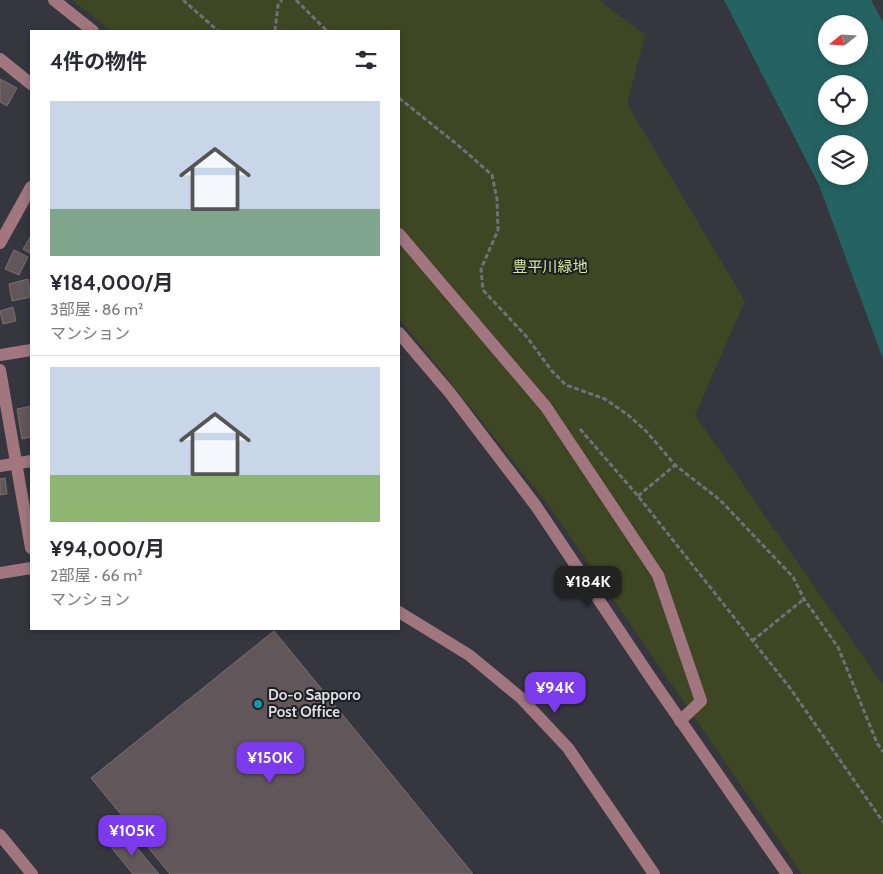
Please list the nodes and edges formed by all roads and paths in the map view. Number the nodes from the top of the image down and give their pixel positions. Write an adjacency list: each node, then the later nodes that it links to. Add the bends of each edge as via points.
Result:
1 (54, 0): 5 (street)
2 (183, 0): 6 (path)
3 (282, 0): 7 (path, via 278,5)
4 (296, 0): 8 (path)
5 (92, 30)
6 (217, 30)
7 (275, 30)
8 (326, 30)
9 (0, 59): 10 (street)
10 (30, 83)
11 (400, 99): 22 (path, via 492,175 498,230 481,269 484,290 566,385 605,399 628,415)
12 (30, 188): 14 (street)
13 (400, 235): 31 (street, via 546,407 658,575 701,702)
14 (0, 243)
15 (400, 334): 31 (street, via 450,393 536,506)
16 (30, 350): 17 (street)
17 (0, 355)
18 (0, 370): 21 (street)
19 (580, 428): 24 (path)
20 (30, 461): 21 (street)
21 (16, 464): 23 (street); 25 (street)
22 (675, 465): 24 (path); 28 (path, via 720,500 792,577)
23 (0, 466)
24 (638, 496): 30 (path)
25 (30, 542)
26 (30, 568): 27 (street)
27 (0, 573)
28 (804, 599): 30 (path); 32 (path, via 838,647)
29 (400, 613): 36 (street, via 469,655 521,698 568,748)
30 (752, 641): 33 (path, via 790,688)
31 (680, 721): 37 (street)
32 (883, 752)
33 (883, 822)
34 (0, 835): 35 (street)
35 (32, 874)
36 (654, 874)
37 (787, 874)

